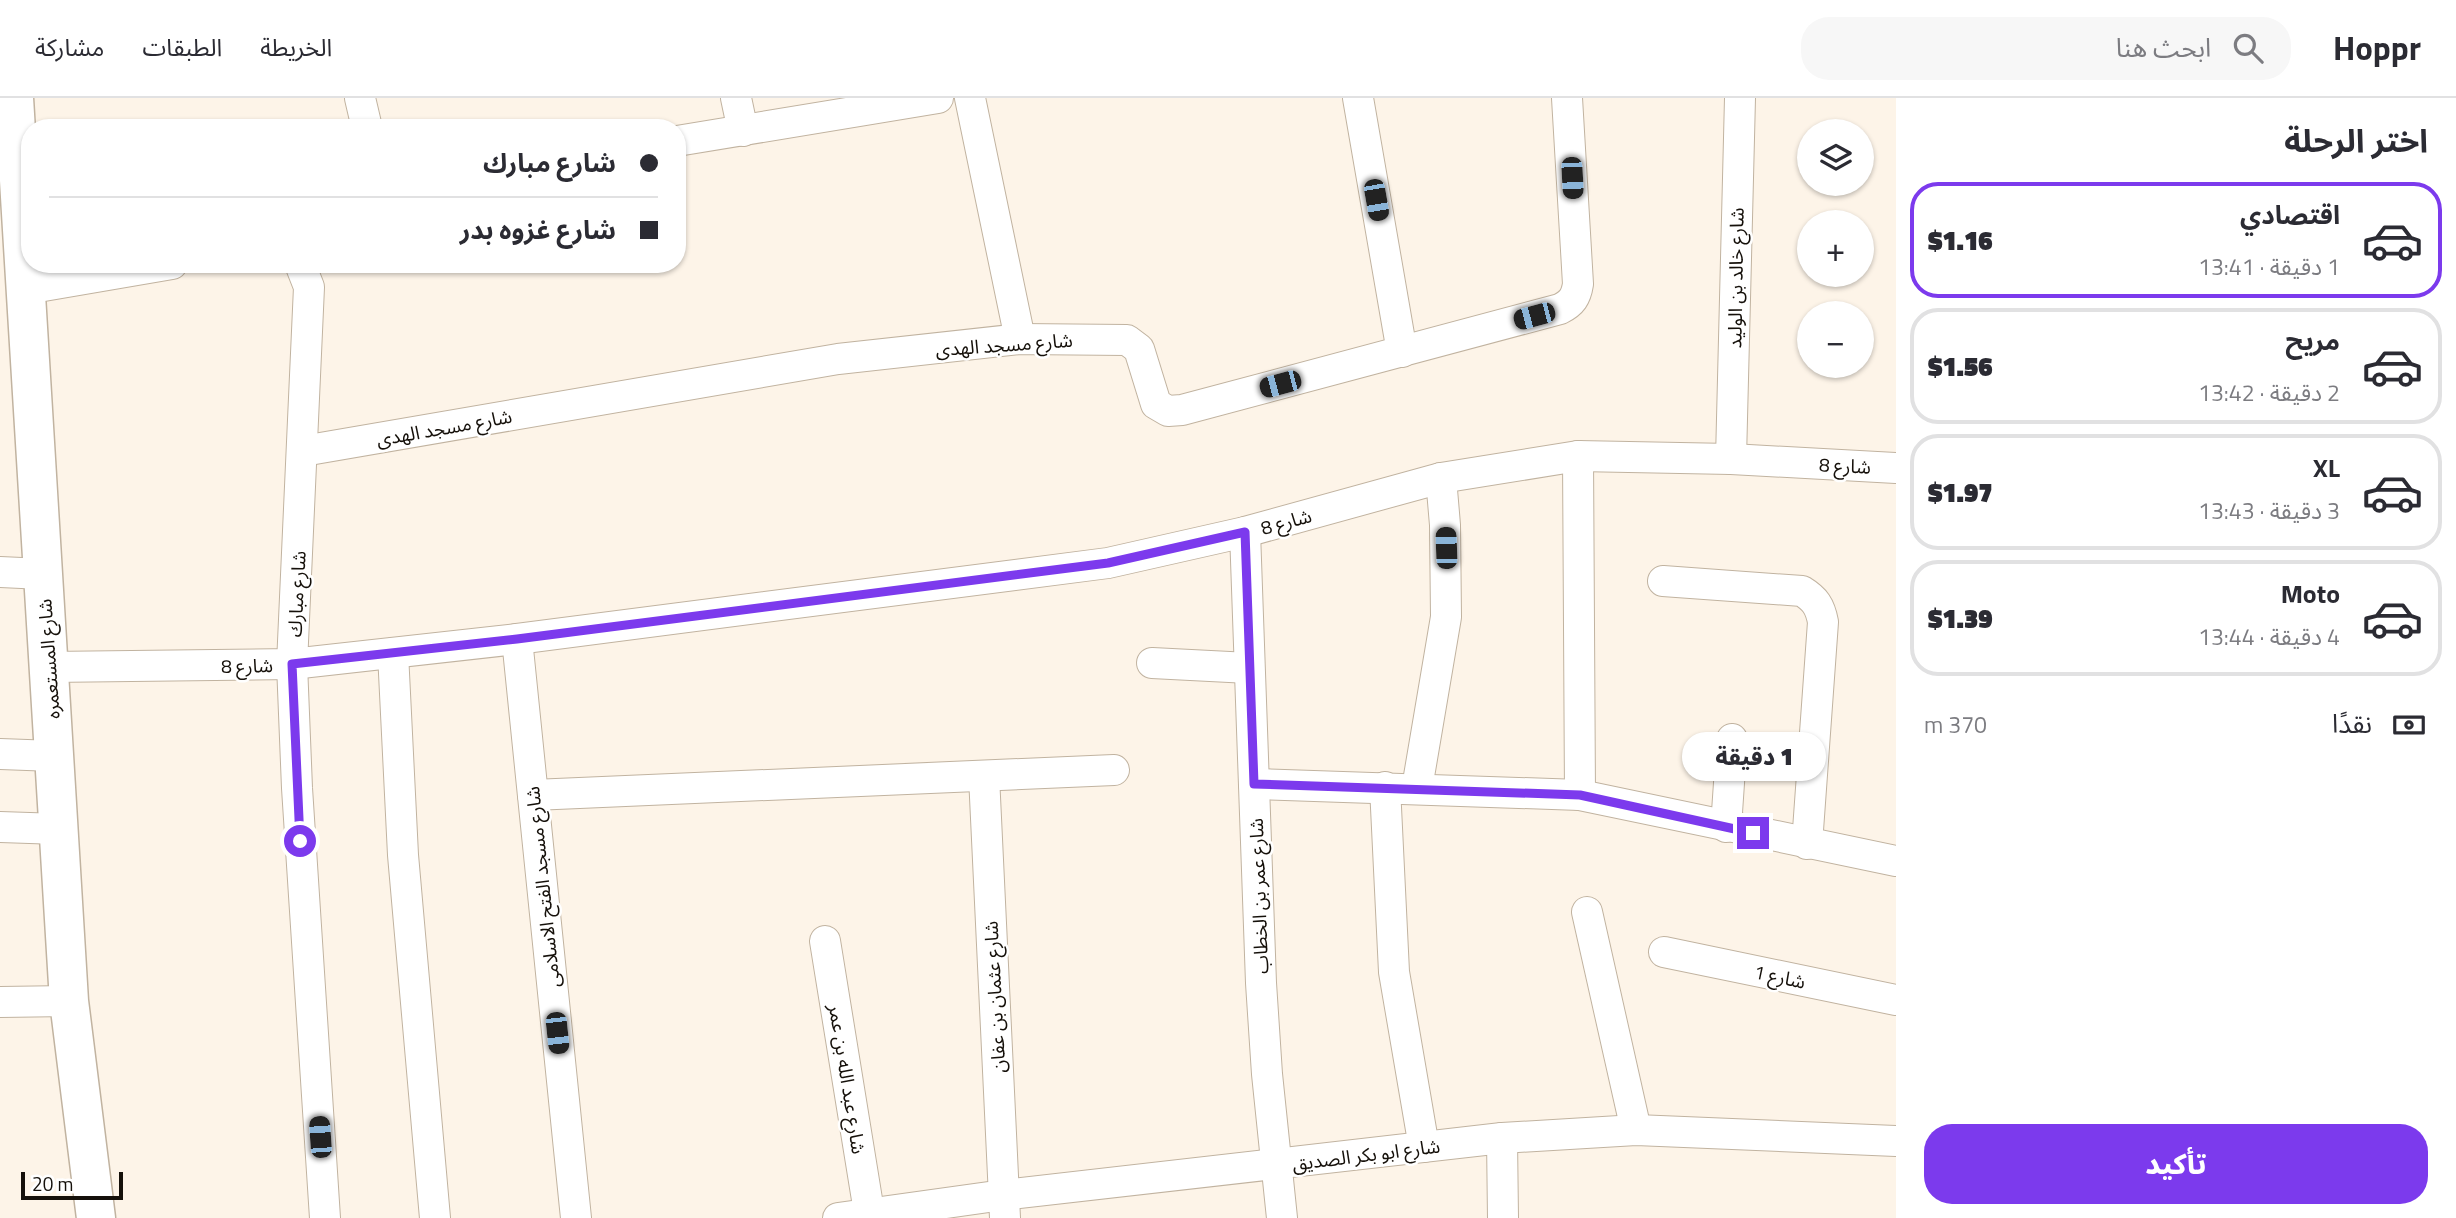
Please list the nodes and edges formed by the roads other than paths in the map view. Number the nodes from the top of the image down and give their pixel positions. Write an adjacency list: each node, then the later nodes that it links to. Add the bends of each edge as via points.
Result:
1 (14, 98): 12 (street, شارع المستعمره)
2 (360, 98): 9 (street)
3 (736, 98): 10 (street)
4 (938, 98): 10 (street)
5 (970, 98): 18 (street)
6 (1358, 98): 19 (street)
7 (1567, 98): 19 (street, شارع مسجد الهدى, via 1577,295 1560,309)
8 (1740, 98): 22 (street, شارع خالد بن الوليد)
9 (365, 119)
10 (743, 131): 11 (street)
11 (686, 140)
12 (11, 234): 13 (street, شارع المستعمره)
13 (21, 271)
14 (22, 273): 17 (street, شارع المستعمره)
15 (119, 273): 17 (street)
16 (304, 273): 20 (street, شارع مبارك, via 309,287)
17 (26, 289): 27 (street, شارع المستعمره)
18 (1020, 339): 19 (street, شارع مسجد الهدى, via 1127,341 1139,349 1156,404 1168,411); 20 (street, شارع مسجد الهدى, via 838,359)
19 (1402, 352)
20 (303, 451): 32 (street, شارع مبارك)
21 (1578, 456): 22 (street, شارع 8); 24 (street, شارع 8); 44 (street)
22 (1731, 459): 23 (street, شارع 8)
23 (1896, 468)
24 (1441, 478): 25 (street, شارع 8); 42 (street, via 1446,617)
25 (1245, 532): 29 (street, شارع 8, via 1108,563); 34 (street, شارع عمر بن الخطاب)
26 (0, 572): 27 (street)
27 (43, 574): 33 (street, شارع المستعمره)
28 (1663, 581): 48 (street, via 1802,591 1821,608)
29 (517, 639): 30 (street, شارع 8); 43 (street, شارع مسجد الفتح الاسلامى)
30 (393, 653): 32 (street, شارع 8); 65 (street, via 403,855)
31 (1152, 663): 34 (street)
32 (292, 664): 33 (street, شارع 8); 64 (street, شارع مبارك)
33 (49, 667): 37 (street, شارع المستعمره)
34 (1249, 668): 40 (street, شارع عمر بن الخطاب)
35 (1732, 739): 46 (street)
36 (0, 754): 37 (street)
37 (54, 756): 47 (street, شارع المستعمره)
38 (1114, 770): 39 (street)
39 (984, 776): 43 (street); 61 (street, شارع عثمان بن عفان)
40 (1254, 784): 41 (street); 60 (street, شارع عمر بن الخطاب, via 1266,1061)
41 (1385, 787): 42 (street); 59 (street, via 1394,972)
42 (1417, 788): 44 (street)
43 (533, 794): 66 (street, شارع مسجد الفتح الاسلامى)
44 (1580, 795): 46 (street)
45 (0, 827): 47 (street)
46 (1726, 827): 48 (street)
47 (59, 829): 54 (street, شارع المستعمره)
48 (1807, 844): 49 (street)
49 (1896, 861)
50 (1587, 912): 56 (street)
51 (825, 941): 62 (street, شارع عبد الله بن عمر)
52 (1664, 952): 53 (street, شارع 1)
53 (1896, 1000)
54 (69, 1001): 55 (street); 63 (street, شارع المستعمره)
55 (0, 1002)
56 (1636, 1130): 57 (street, شارع ابو بكر الصديق); 58 (street, شارع ابو بكر الصديق)
57 (1502, 1138): 59 (street, شارع ابو بكر الصديق); 69 (street)
58 (1896, 1141)
59 (1424, 1147): 60 (street, شارع ابو بكر الصديق)
60 (1279, 1164): 61 (street, شارع ابو بكر الصديق); 68 (street, شارع عمر بن الخطاب)
61 (1004, 1207): 62 (street, شارع ابو بكر الصديق)
62 (870, 1216): 67 (street, شارع ابو بكر الصديق)
63 (96, 1218)
64 (325, 1218)
65 (435, 1218)
66 (576, 1218)
67 (838, 1218)
68 (1282, 1218)
69 (1503, 1218)

